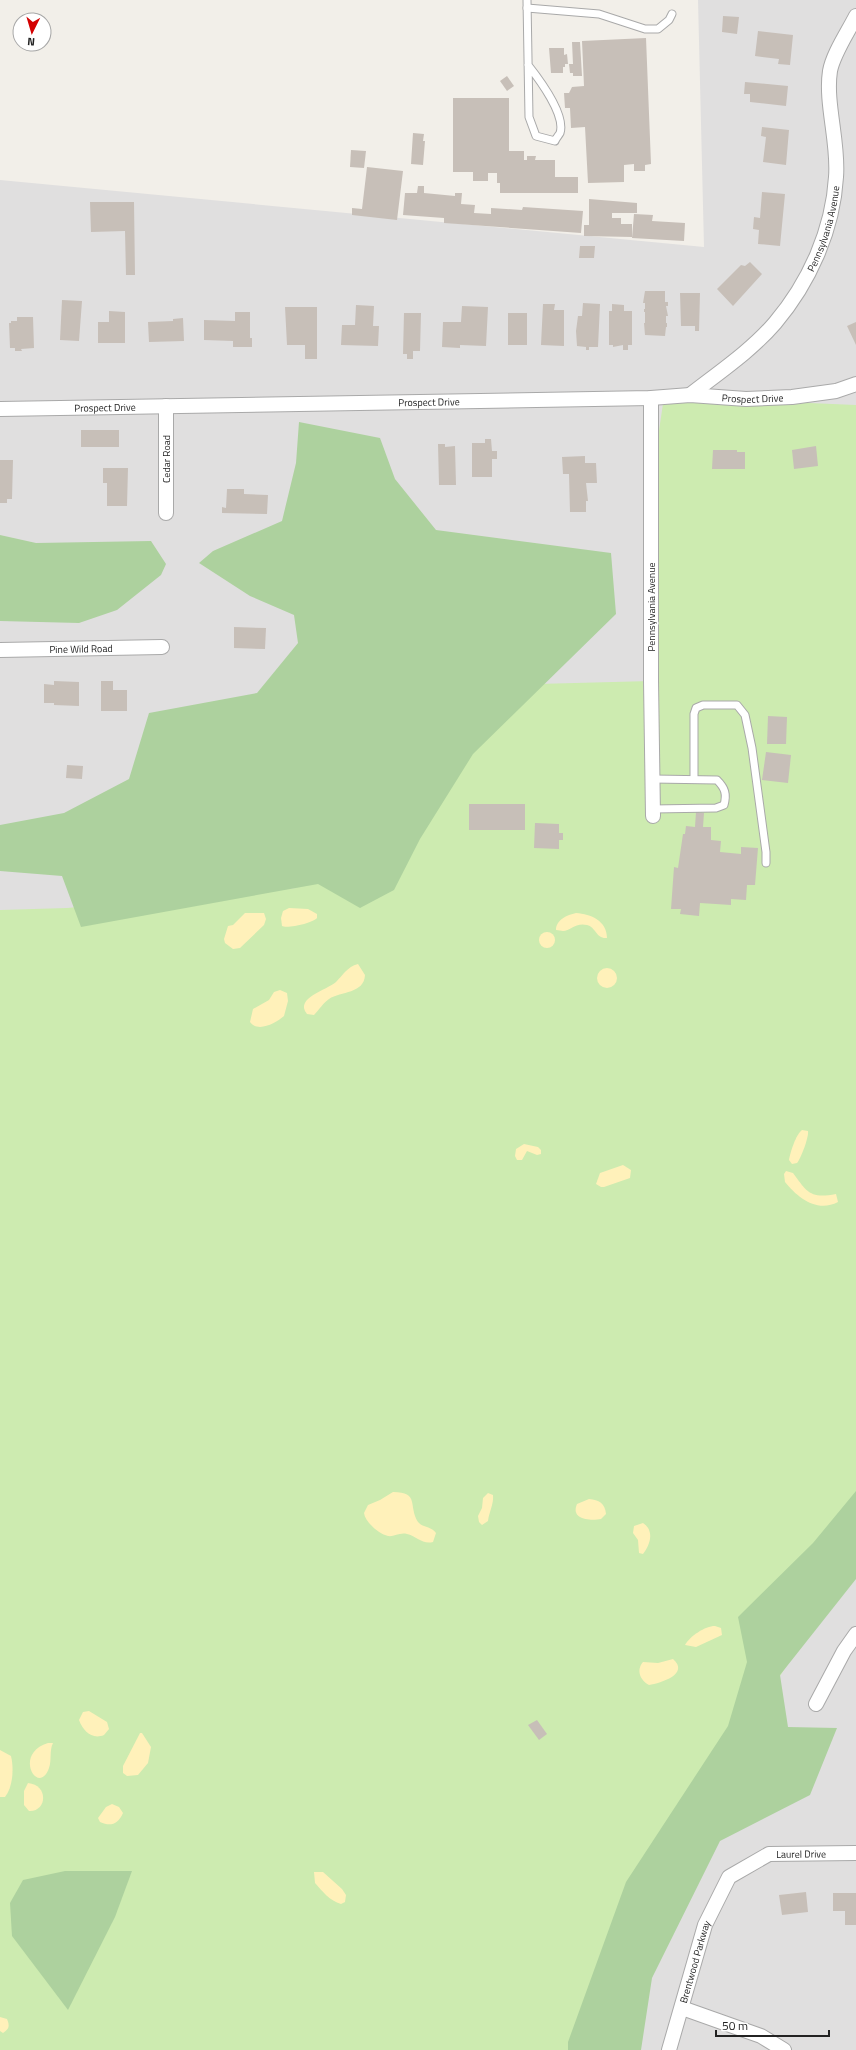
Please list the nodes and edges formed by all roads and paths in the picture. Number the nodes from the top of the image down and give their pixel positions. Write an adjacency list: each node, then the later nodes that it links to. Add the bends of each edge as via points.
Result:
1 (527, 0): 2 (lane)
2 (527, 8): 3 (lane, via 599,14 646,29 658,29); 5 (lane)
3 (672, 14)
4 (856, 16): 7 (street, Pennsylvania Avenue, via 830,71 836,177 829,218 817,256 799,291 775,323)
5 (528, 65): 5 (lane, via 529,117 536,136 555,140 560,132 560,118 551,99)
6 (856, 384): 7 (street, Prospect Drive, via 792,397 746,399)
7 (690, 396): 8 (street, Prospect Drive)
8 (651, 398): 9 (street, Prospect Drive); 14 (street, Pennsylvania Avenue)
9 (166, 406): 10 (street, Prospect Drive); 11 (street, Cedar Road)
10 (0, 409)
11 (166, 513)
12 (162, 647): 13 (street, Pine Wild Road)
13 (0, 650)
14 (652, 779): 15 (lane); 16 (street, Pennsylvania Avenue)
15 (694, 779): 16 (lane, via 716,780 724,787 724,805 708,809); 17 (lane, via 696,708 703,705 737,705 745,715 752,748)
16 (653, 812)
17 (766, 862)
18 (856, 1634): 19 (street)
19 (816, 1704)
20 (856, 1854): 21 (street, Laurel Drive, via 769,1854)
21 (729, 1877): 22 (street, Brentwood Parkway, via 705,1925)
22 (682, 2008): 23 (street, Brentwood Parkway); 24 (street, via 761,2036)
23 (669, 2050)
24 (784, 2050)

